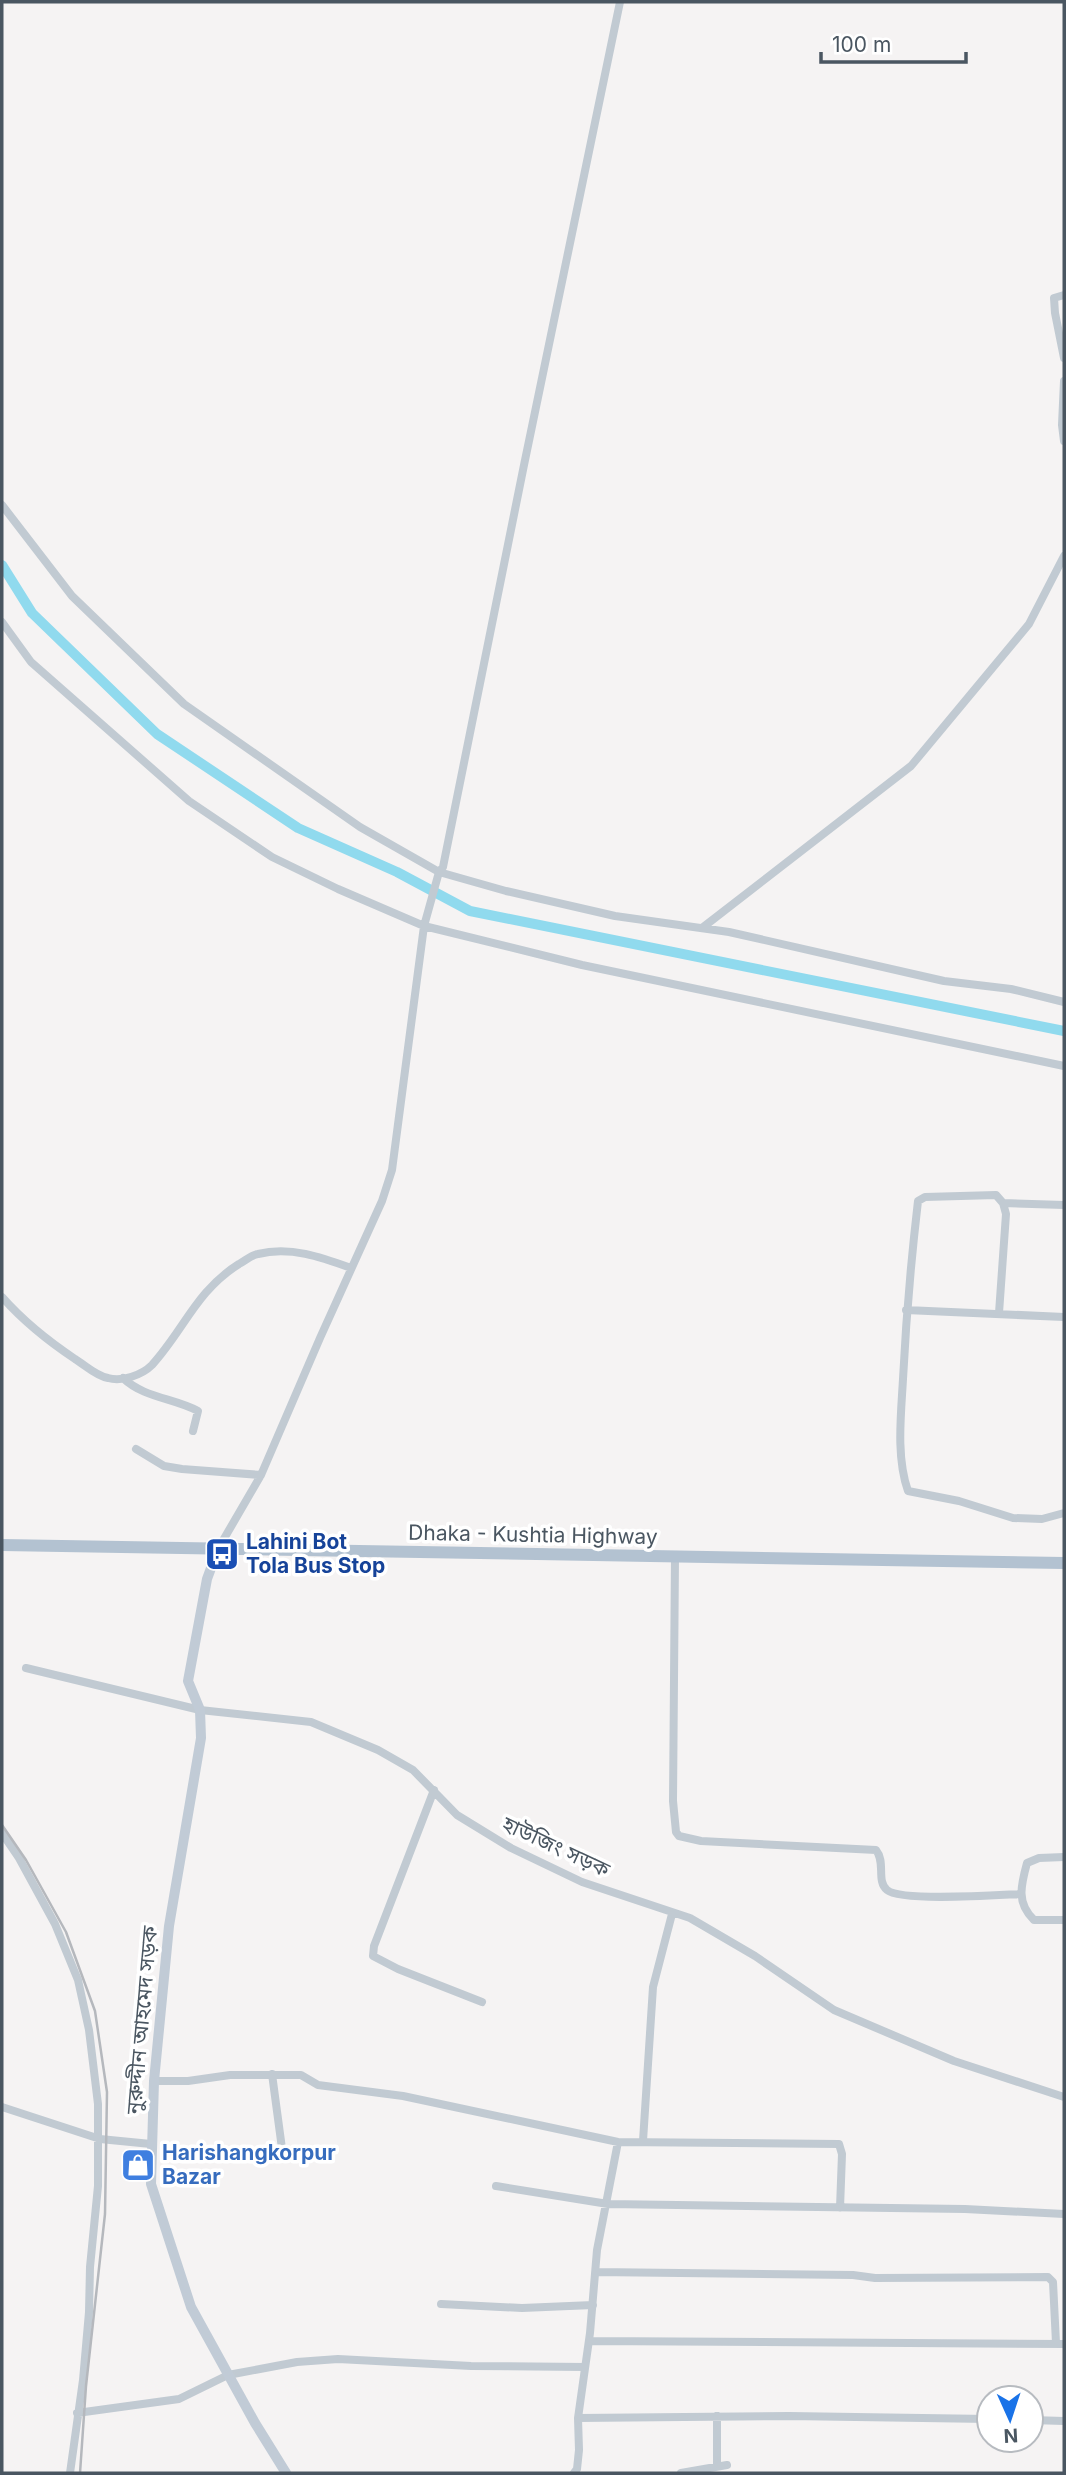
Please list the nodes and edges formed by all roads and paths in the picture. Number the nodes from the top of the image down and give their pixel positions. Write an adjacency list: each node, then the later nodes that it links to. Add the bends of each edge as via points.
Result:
1 (620, 2): 9 (street)
2 (1064, 295): 3 (street, via 1054,298)
3 (1064, 358)
4 (1064, 381): 5 (street)
5 (1064, 441)
6 (2, 505): 9 (street, via 72,596 184,704 360,827)
7 (1064, 556): 11 (street, via 1029,624 911,765)
8 (2, 622): 10 (street, via 31,662 189,801 272,857)
9 (439, 872): 10 (street); 11 (street, via 615,916)
10 (424, 926): 13 (street, via 582,965); 16 (street, via 392,1170)
11 (702, 928): 12 (street)
12 (1064, 1002)
13 (1064, 1066)
14 (1003, 1203): 15 (street); 18 (street, via 996,1195 918,1201); 19 (street)
15 (1064, 1205)
16 (351, 1268): 21 (street, via 287,1251 255,1254 223,1274 150,1367); 24 (street)
17 (2, 1297): 21 (street, via 36,1331 82,1364 108,1379)
18 (906, 1310): 19 (street); 25 (street, via 901,1412 902,1476 908,1491 1013,1518 1042,1519)
19 (999, 1313): 20 (street)
20 (1064, 1317)
21 (123, 1378): 22 (street, via 198,1411)
22 (193, 1431)
23 (136, 1449): 24 (street, via 164,1466)
24 (261, 1475): 27 (street)
25 (1064, 1513)
26 (2, 1545): 27 (main road, Dhaka - Kushtia Highway)
27 (219, 1549): 28 (main road, Dhaka - Kushtia Highway); 31 (main road, নুরুদ্দীন আহমেদ সড়ক, via 207,1579 188,1681)
28 (675, 1557): 29 (main road, Dhaka - Kushtia Highway); 35 (street, via 673,1801 679,1836 876,1850 882,1860 882,1884 896,1895)
29 (1064, 1563)
30 (26, 1668): 31 (street, হাউজিং সড়ক)
31 (200, 1710): 32 (street, হাউজিং সড়ক, via 311,1722 378,1750 413,1770); 40 (main road, নুরুদ্দীন আহমেদ সড়ক, via 201,1738 169,1926)
32 (435, 1790): 36 (street, হাউজিং সড়ক, via 457,1815 511,1848 582,1882); 38 (street, via 373,1956)
33 (2, 1833): 43 (street, via 55,1924 78,1980 95,2071)
34 (1064, 1857): 35 (street, via 1027,1863)
35 (1021, 1894): 37 (street, via 1025,1911 1034,1920)
36 (672, 1914): 41 (street, হাউজিং সড়ক, via 690,1918 755,1956 834,2010 954,2061); 44 (street, via 653,1987)
37 (1064, 1920)
38 (482, 2002)
39 (272, 2074): 40 (street); 45 (street, via 301,2075 318,2085 403,2096); 47 (street)
40 (154, 2081): 46 (main road, নুরুদ্দীন আহমেদ সড়ক)
41 (1064, 2098)
42 (2, 2107): 43 (street)
43 (100, 2140): 46 (street); 59 (street)
44 (643, 2141): 45 (street); 50 (street, via 839,2144)
45 (618, 2142): 49 (street)
46 (150, 2144): 58 (main road, নুরুদ্দীন আহমেদ সড়ক, via 150,2184 191,2307)
47 (283, 2156)
48 (496, 2186): 49 (street)
49 (608, 2204): 50 (street); 52 (street)
50 (840, 2208): 51 (street)
51 (1064, 2214)
52 (596, 2272): 54 (street); 56 (street, via 1048,2277 1053,2282)
53 (440, 2304): 54 (street)
54 (593, 2305): 55 (street)
55 (589, 2341): 56 (street); 57 (street)
56 (1060, 2344)
57 (584, 2367): 58 (street, via 338,2359); 61 (street)
58 (228, 2375): 59 (street, via 179,2399); 68 (main road, নুরুদ্দীন আহমেদ সড়ক)
59 (78, 2413): 67 (street)
60 (717, 2416): 61 (street); 62 (street); 66 (street)
61 (578, 2418): 69 (street)
62 (975, 2419)
63 (1045, 2420): 64 (street)
64 (1064, 2421)
65 (727, 2465): 66 (street)
66 (712, 2469): 70 (street)
67 (70, 2473)
68 (286, 2473)
69 (574, 2473)
70 (681, 2473)

